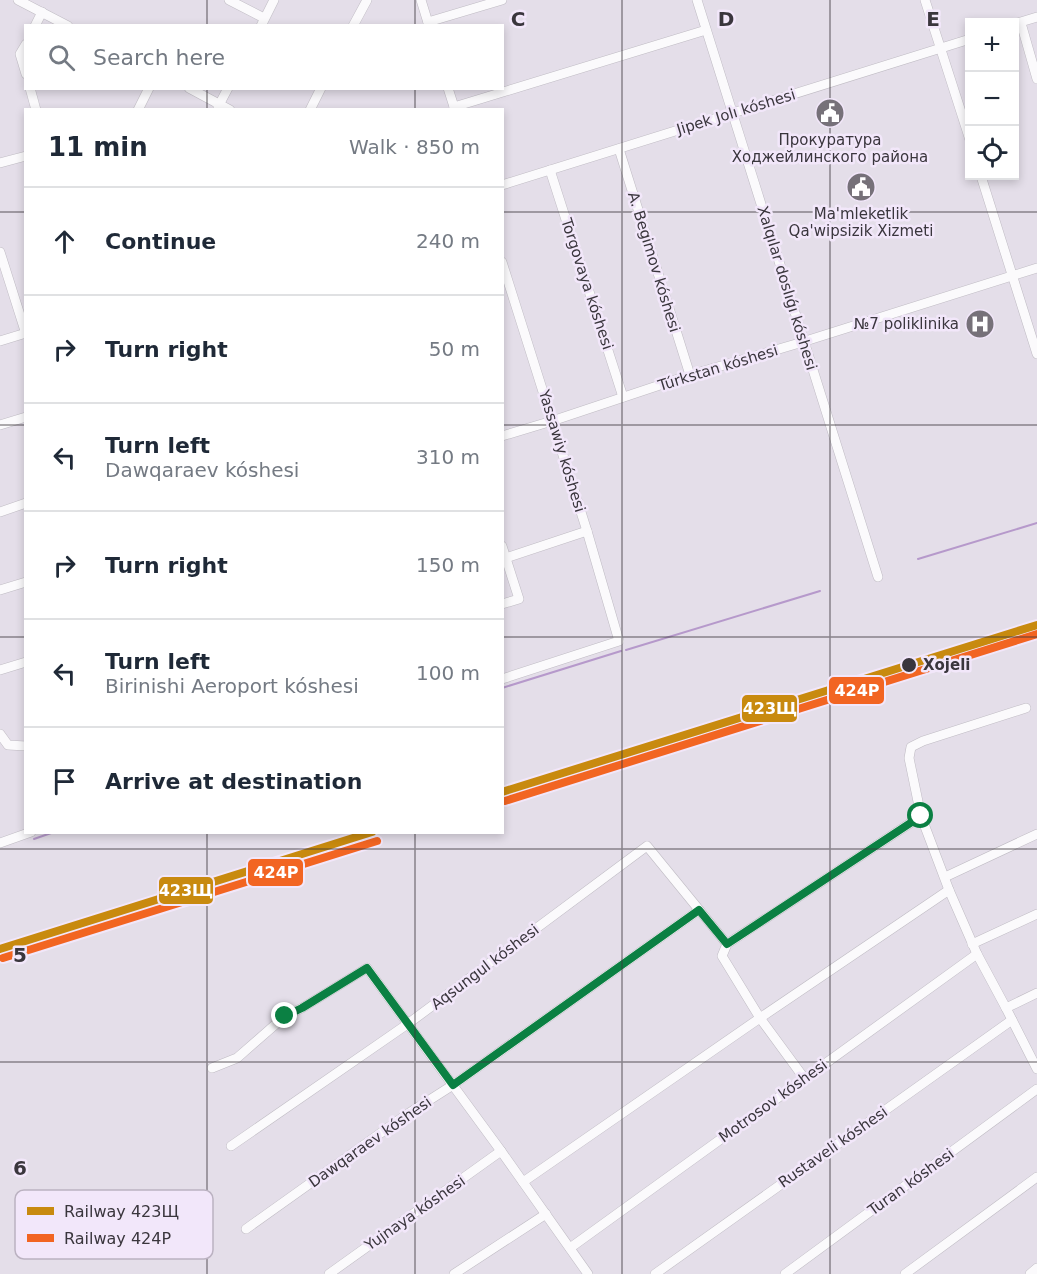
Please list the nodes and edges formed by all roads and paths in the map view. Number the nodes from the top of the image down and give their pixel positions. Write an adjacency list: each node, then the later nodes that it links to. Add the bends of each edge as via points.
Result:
1 (18, 0): 9 (street)
2 (229, 0): 11 (street)
3 (274, 0): 11 (street)
4 (367, 0): 15 (street)
5 (421, 0): 16 (street)
6 (502, 0): 16 (street)
7 (697, 0): 18 (street, Xalqılar doslıǵı kóshesi)
8 (925, 0): 21 (street)
9 (42, 12): 13 (street); 14 (street)
10 (1037, 17): 12 (street)
11 (262, 22)
12 (1019, 23)
13 (36, 24)
14 (64, 24)
15 (355, 24)
16 (428, 24)
17 (1019, 26): 23 (street)
18 (706, 30): 34 (street); 35 (street, Xalqılar doslıǵı kóshesi)
19 (965, 40): 21 (street, Jipek Jolı kóshesi)
20 (24, 47): 22 (street, via 20,54)
21 (940, 48): 35 (street, Jipek Jolı kóshesi); 36 (street)
22 (24, 67)
23 (1037, 79)
24 (31, 90): 31 (street)
25 (149, 90): 32 (street)
26 (192, 90): 30 (street)
27 (227, 90): 30 (street)
28 (320, 90): 33 (street)
29 (449, 90): 34 (street)
30 (219, 107)
31 (35, 108)
32 (139, 108)
33 (311, 108)
34 (454, 108)
35 (732, 113): 37 (street, Jipek Jolı kóshesi); 50 (street, Xalqılar doslıǵı kóshesi)
36 (965, 128)
37 (619, 149): 40 (street, Jipek Jolı kóshesi); 52 (street, A. Begimov kóshesi)
38 (24, 157): 39 (street)
39 (0, 163)
40 (550, 170): 42 (street, Jipek Jolı kóshesi); 53 (street, Torgovaya kóshesi)
41 (982, 180): 46 (street)
42 (504, 184)
43 (0, 252): 47 (street)
44 (504, 268): 55 (street, Yassawiy kóshesi)
45 (1037, 268): 46 (street, Túrkstan kóshesi)
46 (1012, 276): 50 (street, Túrkstan kóshesi); 51 (street)
47 (24, 331)
48 (24, 334): 49 (street)
49 (0, 342)
50 (804, 342): 52 (street, Túrkstan kóshesi); 63 (street, Xalqılar doslıǵı kóshesi)
51 (1037, 354)
52 (690, 375): 53 (street, Túrkstan kóshesi)
53 (623, 398): 55 (street, Túrkstan kóshesi)
54 (24, 418): 56 (street)
55 (552, 421): 57 (street, Túrkstan kóshesi); 60 (street, Yassawiy kóshesi)
56 (0, 425)
57 (504, 435)
58 (24, 504): 59 (street)
59 (0, 512)
60 (587, 531): 62 (street); 69 (street, Yassawiy kóshesi, via 619,640)
61 (504, 552): 62 (street)
62 (506, 558): 66 (street, via 519,599)
63 (878, 577)
64 (24, 583): 65 (street)
65 (0, 590)
66 (504, 603)
67 (24, 663): 68 (street)
68 (0, 670)
69 (504, 678)
70 (1026, 708): 73 (street, via 911,747 909,758)
71 (0, 734): 72 (street, via 8,745)
72 (24, 746)
73 (921, 816): 77 (street); 81 (street)
74 (25, 834): 76 (street)
75 (1037, 834): 77 (street)
76 (0, 843)
77 (945, 877): 78 (street)
78 (949, 890): 82 (street); 86 (street)
79 (699, 910): 81 (street); 88 (street, Aqsungul kóshesi, via 647,846); 92 (street, Dawqaraev kóshesi)
80 (1037, 914): 82 (street)
81 (727, 944): 86 (street, via 722,956)
82 (972, 944): 83 (street)
83 (977, 954): 85 (street); 91 (street, Motrosov kóshesi)
84 (1037, 993): 85 (street)
85 (1006, 1008): 87 (street)
86 (760, 1018): 91 (street); 97 (street)
87 (1012, 1020): 90 (street); 105 (street, Rustaveli kóshesi)
88 (409, 1023): 89 (street, via 367,968 285,1016 237,1058); 92 (street); 94 (street, Aqsungul kóshesi)
89 (212, 1068)
90 (1037, 1069)
91 (804, 1078): 100 (street, Motrosov kóshesi)
92 (453, 1085): 95 (street); 99 (street, Dawqaraev kóshesi)
93 (1037, 1089): 106 (street, Turan kóshesi)
94 (231, 1146)
95 (501, 1151): 97 (street); 103 (street, Yujnaya kóshesi)
96 (1037, 1177): 107 (street)
97 (523, 1182): 98 (street)
98 (546, 1214): 100 (street); 104 (street)
99 (246, 1229)
100 (570, 1248): 102 (street)
101 (1037, 1268): 108 (street)
102 (586, 1273)
103 (329, 1274)
104 (454, 1274)
105 (655, 1274)
106 (785, 1274)
107 (905, 1274)
108 (1030, 1274)

